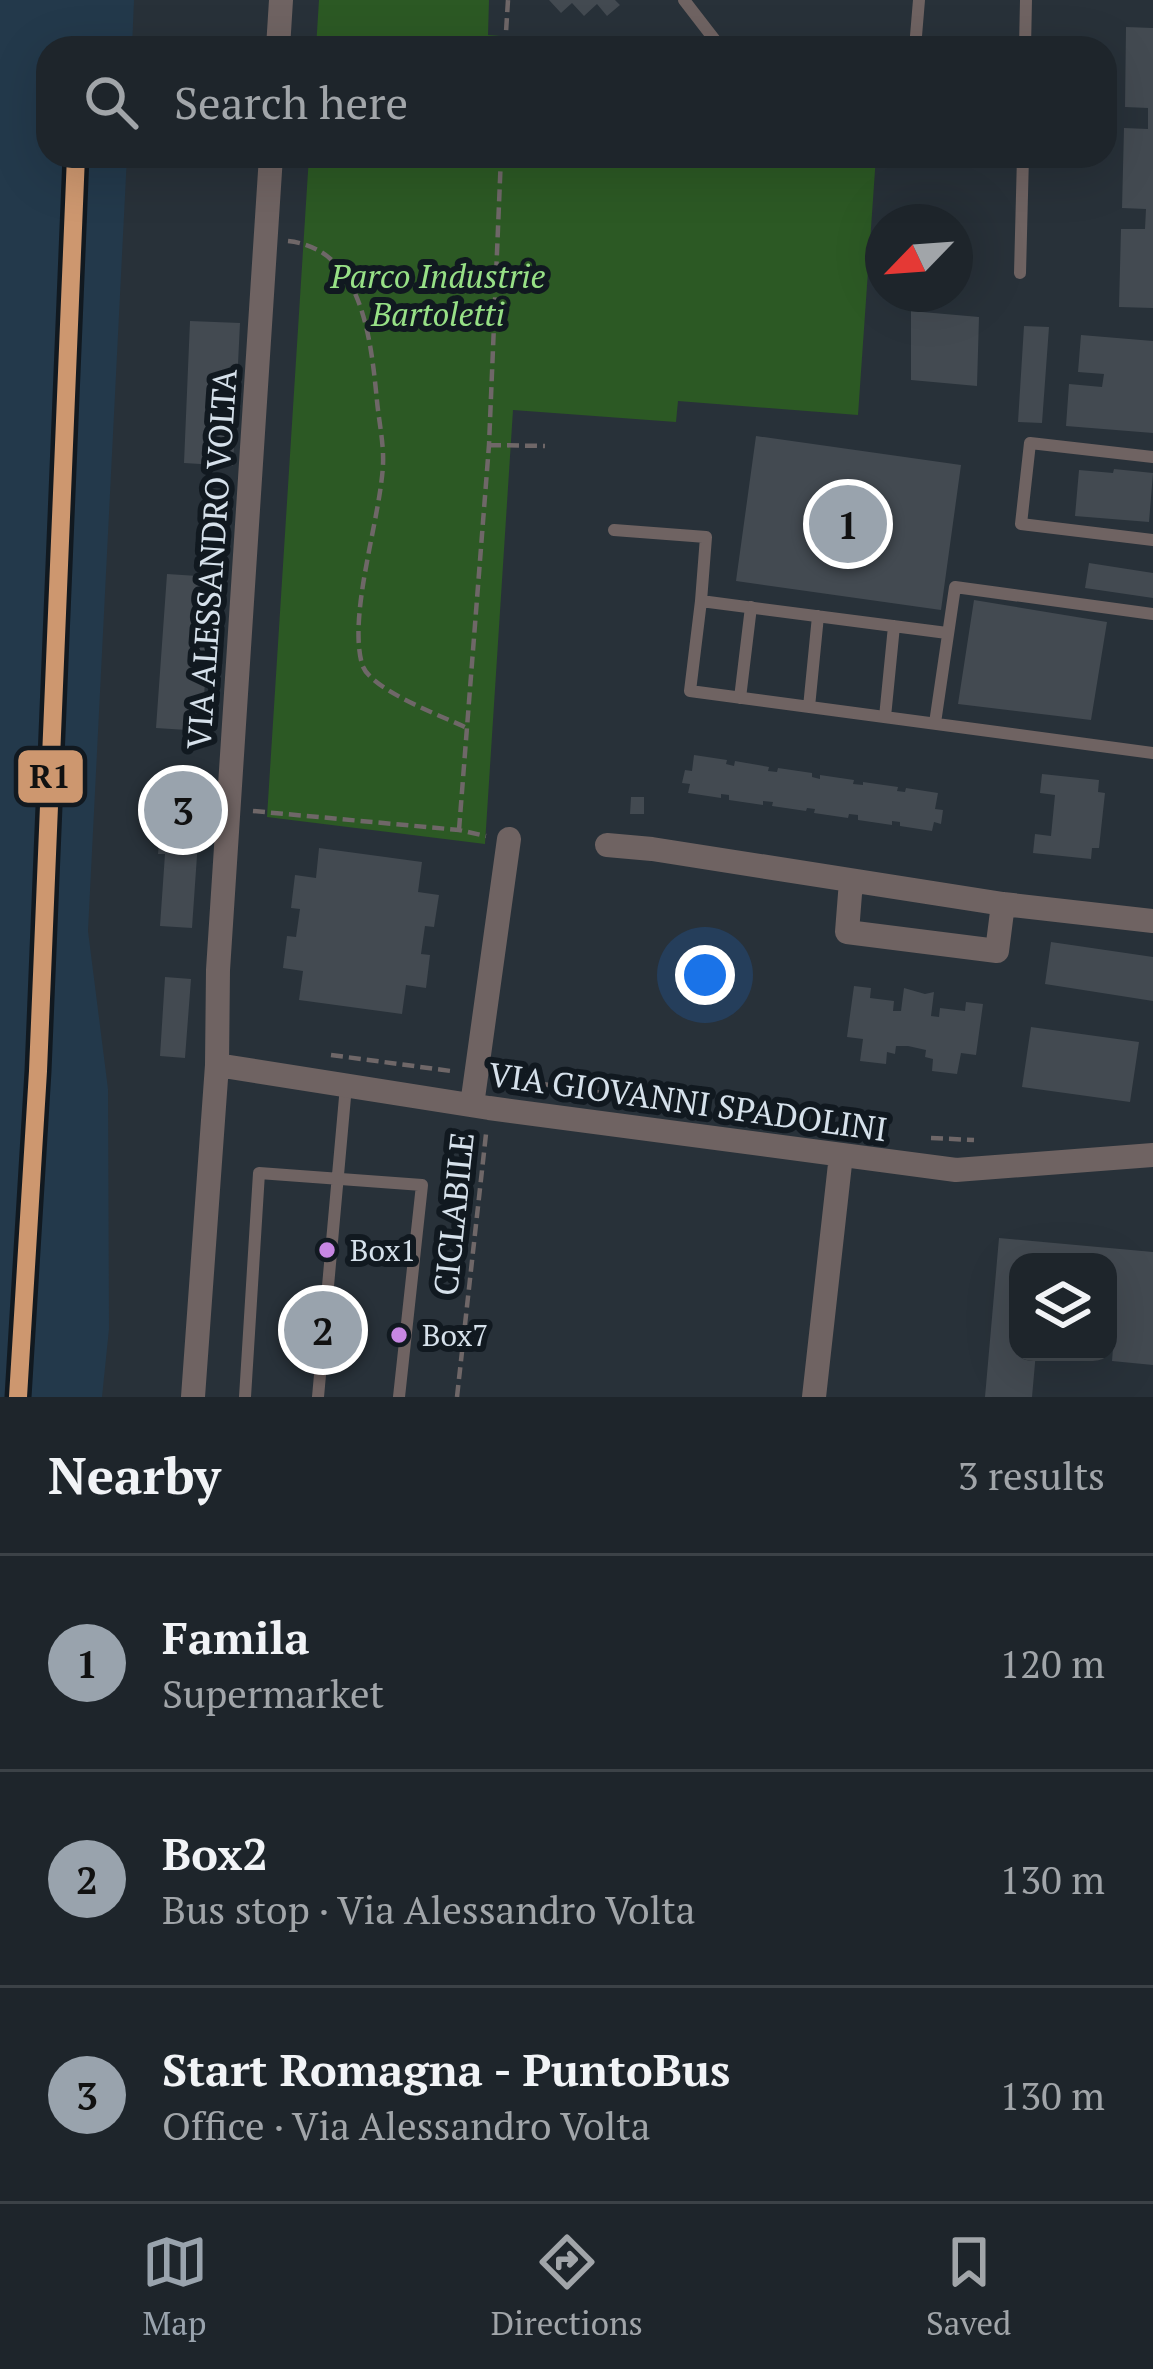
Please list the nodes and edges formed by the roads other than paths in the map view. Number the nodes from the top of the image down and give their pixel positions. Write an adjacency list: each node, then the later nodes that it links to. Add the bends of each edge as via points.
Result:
1 (281, 0): 5 (street)
2 (684, 0): 6 (lane)
3 (920, 0): 7 (lane)
4 (1026, 0): 8 (lane)
5 (279, 36)
6 (712, 36)
7 (916, 36)
8 (1025, 36)
9 (270, 168): 31 (street, VIA ALESSANDRO VOLTA)
10 (1022, 168): 11 (lane)
11 (1020, 273)
12 (1153, 457): 14 (lane, via 1030,442 1021,524)
13 (614, 530): 15 (lane, via 706,537)
14 (1153, 539)
15 (701, 601): 16 (lane); 21 (lane, via 690,691)
16 (751, 608): 18 (lane); 21 (lane)
17 (1153, 614): 20 (lane, via 956,587)
18 (818, 616): 19 (lane); 22 (lane)
19 (894, 626): 20 (lane); 23 (lane)
20 (947, 633): 24 (lane)
21 (740, 698): 22 (lane)
22 (809, 706): 23 (lane)
23 (885, 716): 24 (lane)
24 (934, 723): 25 (lane)
25 (1153, 753)
26 (509, 839): 33 (street, via 477,1074)
27 (607, 845): 28 (street)
28 (851, 880): 29 (street); 29 (street, via 847,932 997,951)
29 (1004, 904): 30 (street)
30 (1153, 921)
31 (217, 1065): 32 (street, VIA GIOVANNI SPADOLINI); 37 (street, VIA ALESSANDRO VOLTA)
32 (346, 1085): 33 (street, VIA GIOVANNI SPADOLINI); 36 (lane)
33 (480, 1107): 34 (street, VIA GIOVANNI SPADOLINI)
34 (841, 1155): 35 (street, VIA GIOVANNI SPADOLINI, via 956,1170); 41 (street)
35 (1153, 1155)
36 (338, 1179): 38 (lane, via 259,1173); 39 (lane); 40 (lane, via 422,1186)
37 (194, 1397)
38 (245, 1397)
39 (318, 1397)
40 (399, 1397)
41 (814, 1397)

